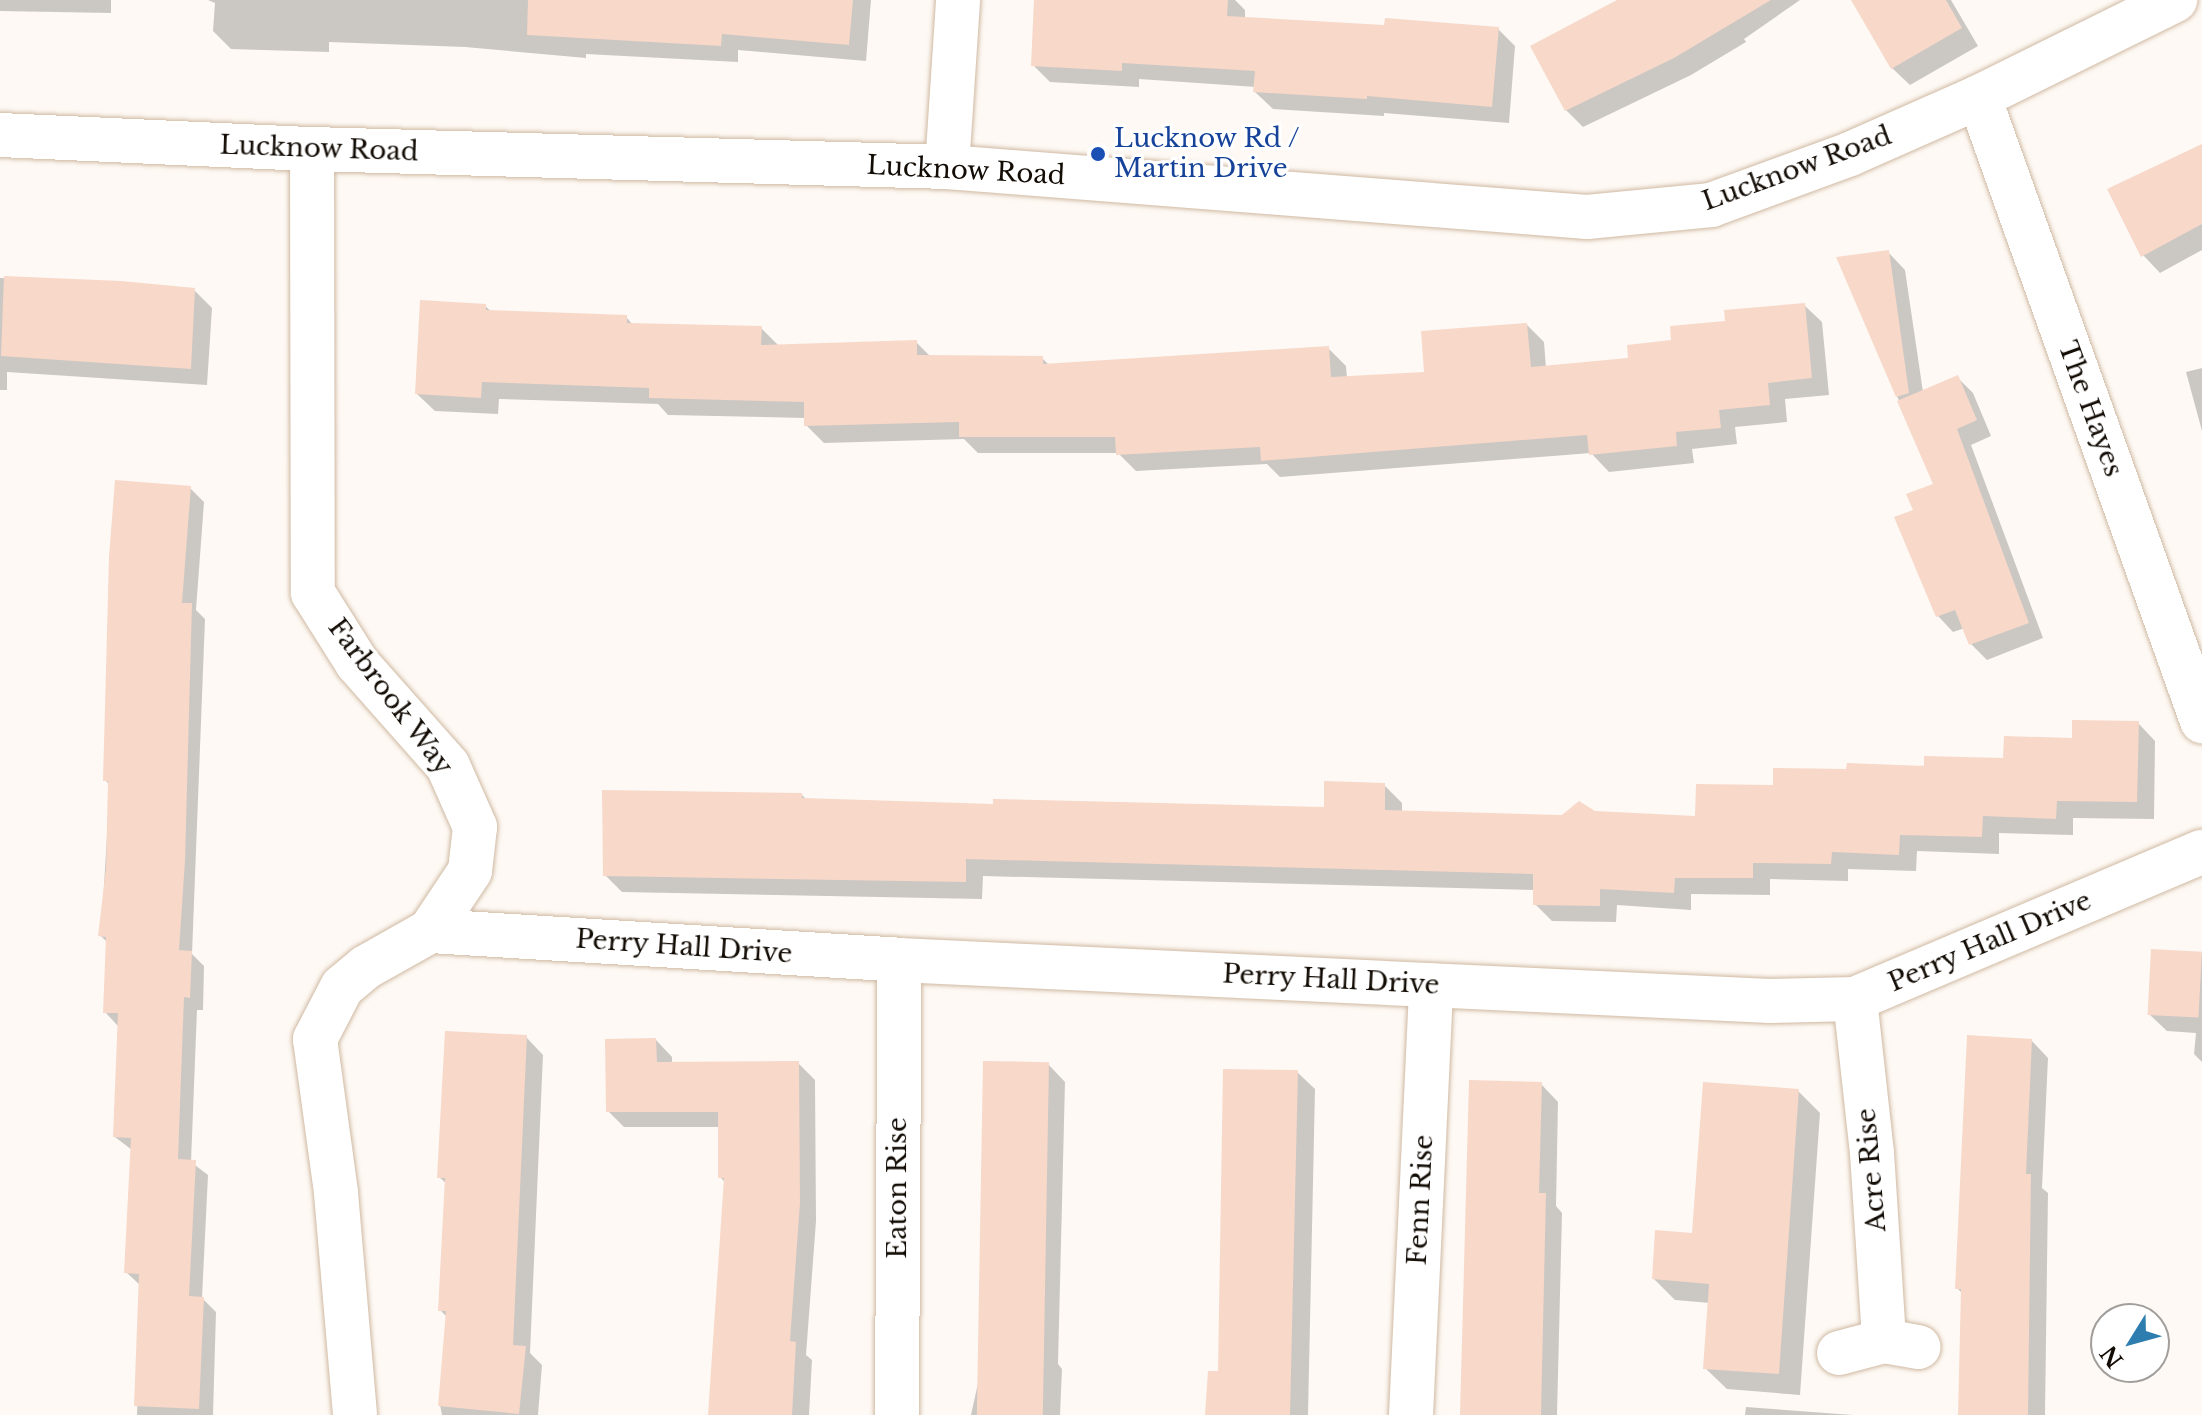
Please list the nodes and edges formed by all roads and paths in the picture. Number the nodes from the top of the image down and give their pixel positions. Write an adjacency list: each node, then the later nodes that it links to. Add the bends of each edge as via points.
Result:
1 (958, 0): 6 (street)
2 (2175, 0): 3 (street, Lucknow Road)
3 (1979, 97): 6 (street, Lucknow Road, via 1850,154 1711,205 1587,217); 7 (street, The Hayes)
4 (0, 135): 5 (street, Lucknow Road)
5 (312, 149): 6 (street, Lucknow Road); 9 (street, Farbrook Way, via 313,593 357,663 448,766 475,827 470,871)
6 (947, 167)
7 (2202, 721)
8 (2202, 852): 12 (street, Perry Hall Drive)
9 (430, 931): 10 (street, Perry Hall Drive); 14 (street, Farbrook Way, via 342,987 315,1039 336,1193)
10 (899, 960): 11 (street, Perry Hall Drive); 15 (street, Eaton Rise)
11 (1431, 985): 12 (street, Perry Hall Drive, via 1770,1001); 16 (street, Fenn Rise)
12 (1855, 999): 13 (street, Acre Rise, via 1901,1344)
13 (1839, 1353)
14 (355, 1415)
15 (897, 1415)
16 (1411, 1415)

